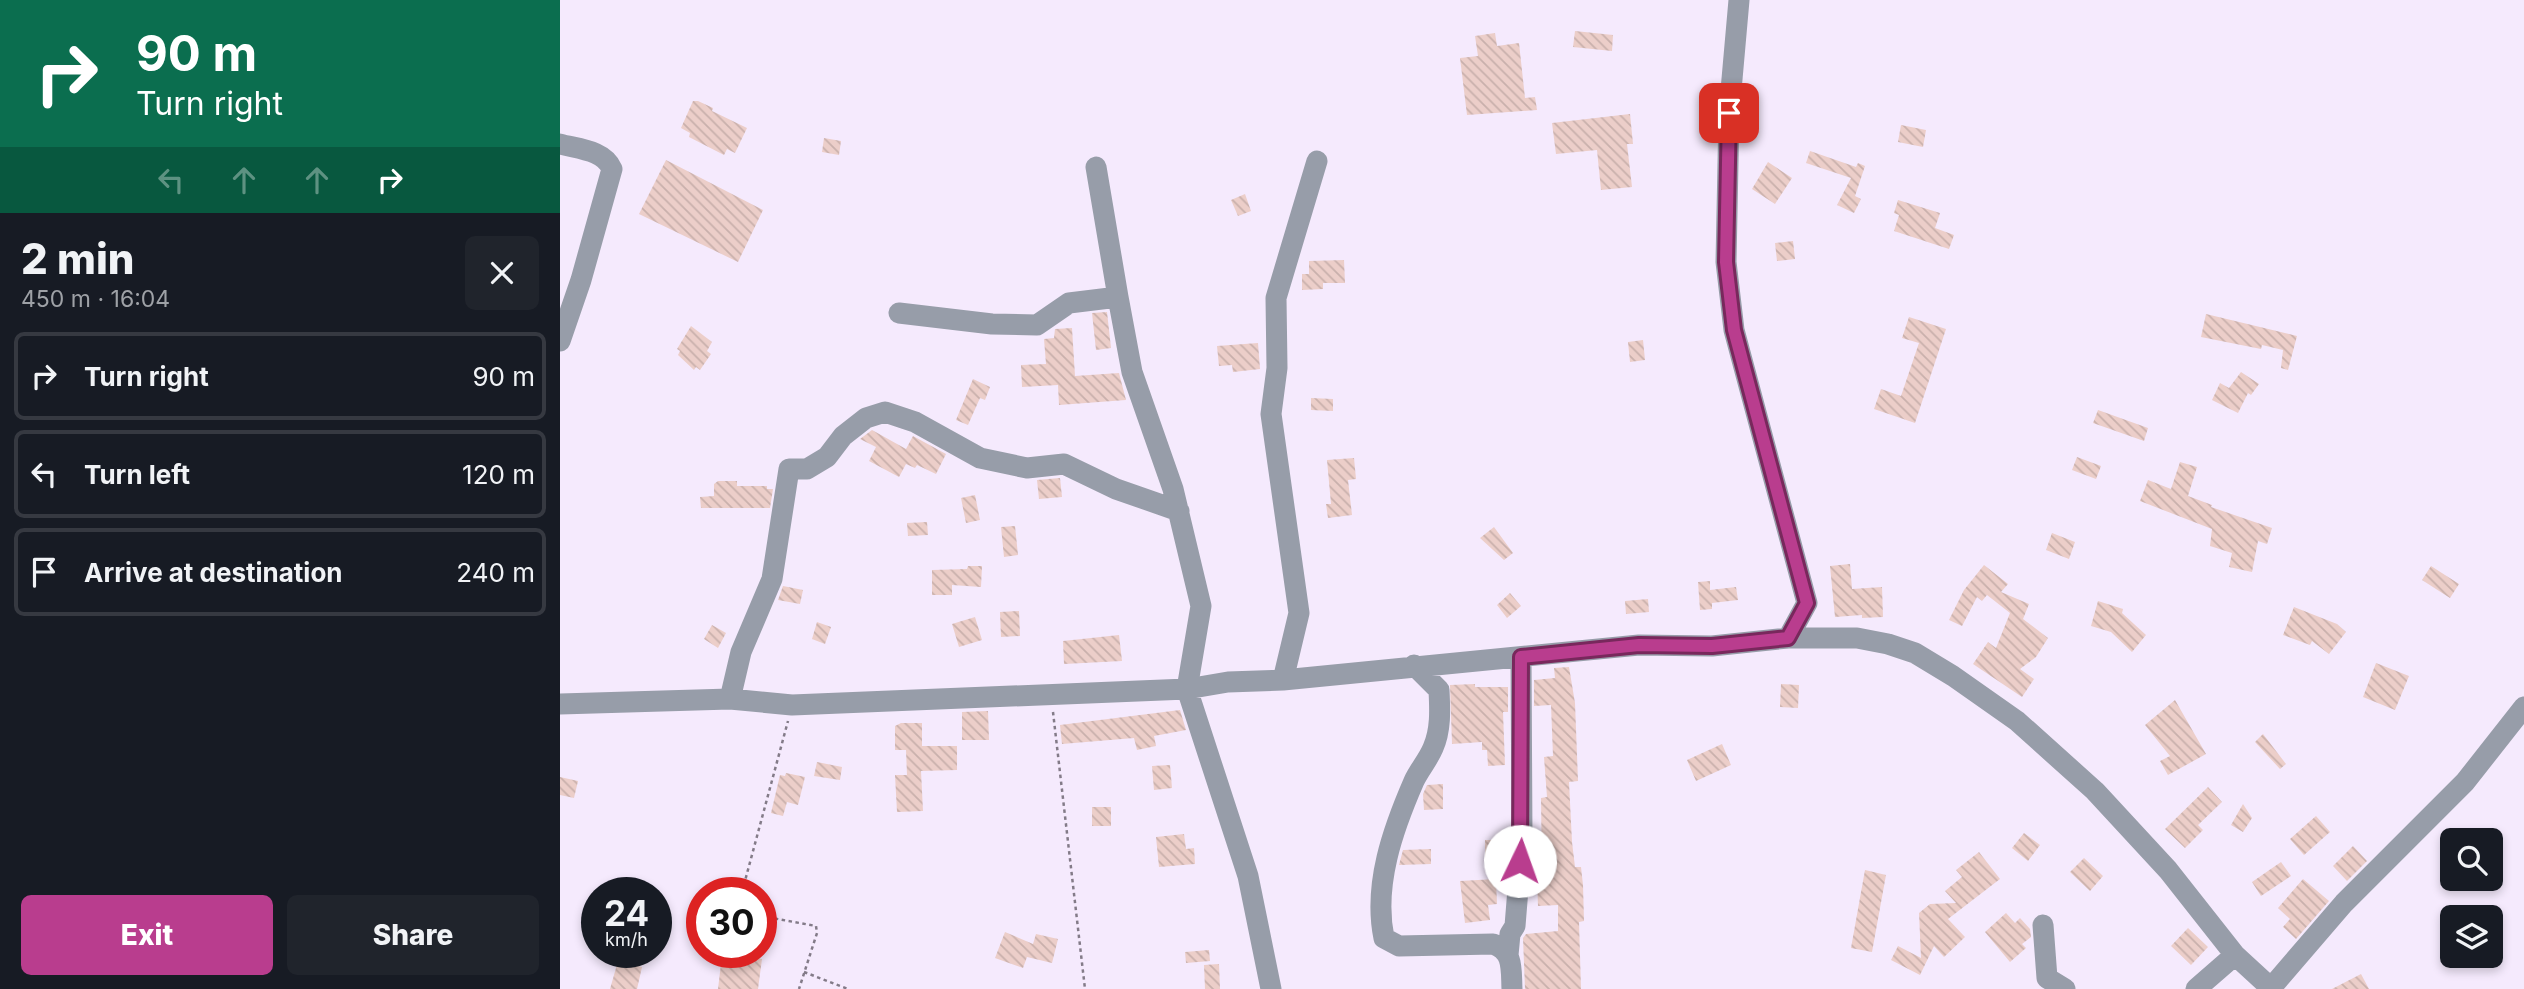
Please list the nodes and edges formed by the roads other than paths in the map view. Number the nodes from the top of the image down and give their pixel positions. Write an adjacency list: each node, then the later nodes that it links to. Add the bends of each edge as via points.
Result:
1 (1739, 0): 9 (street, via 1729,113 1726,262 1734,330 1807,603)
2 (560, 144): 7 (street, via 599,155 612,169)
3 (1317, 161): 12 (street, via 1276,298 1277,368 1271,414 1299,613)
4 (1096, 167): 5 (street)
5 (1118, 297): 6 (street, via 1069,303 1037,325); 8 (street, via 1132,372)
6 (900, 313)
7 (560, 341)
8 (1179, 511): 13 (street, via 1201,606); 14 (street, via 1064,464 1027,468 980,458 915,422 885,412 866,418 843,436 827,457 807,469 789,469 772,579 741,652)
9 (1788, 638): 10 (street, via 1712,646 1639,645); 19 (street, via 1857,638 1888,644 1924,659 2006,713 2095,791 2168,870)
10 (1521, 657): 11 (street); 18 (street, via 1522,839 1515,926)
11 (1414, 665): 12 (street); 18 (street, via 1439,690 1440,719 1433,748 1415,780 1392,842 1381,885 1384,938 1399,946 1493,944)
12 (1283, 680): 13 (street)
13 (1187, 689): 14 (street, via 792,705); 21 (street, via 1248,876)
14 (730, 699): 15 (street)
15 (560, 704)
16 (2524, 707): 20 (street, via 2465,782 2344,903)
17 (2043, 925): 23 (street, via 2046,978)
18 (1508, 954): 22 (street)
19 (2235, 955): 20 (street); 24 (street)
20 (2271, 988)
21 (1271, 989)
22 (1512, 989)
23 (2064, 989)
24 (2196, 989)

